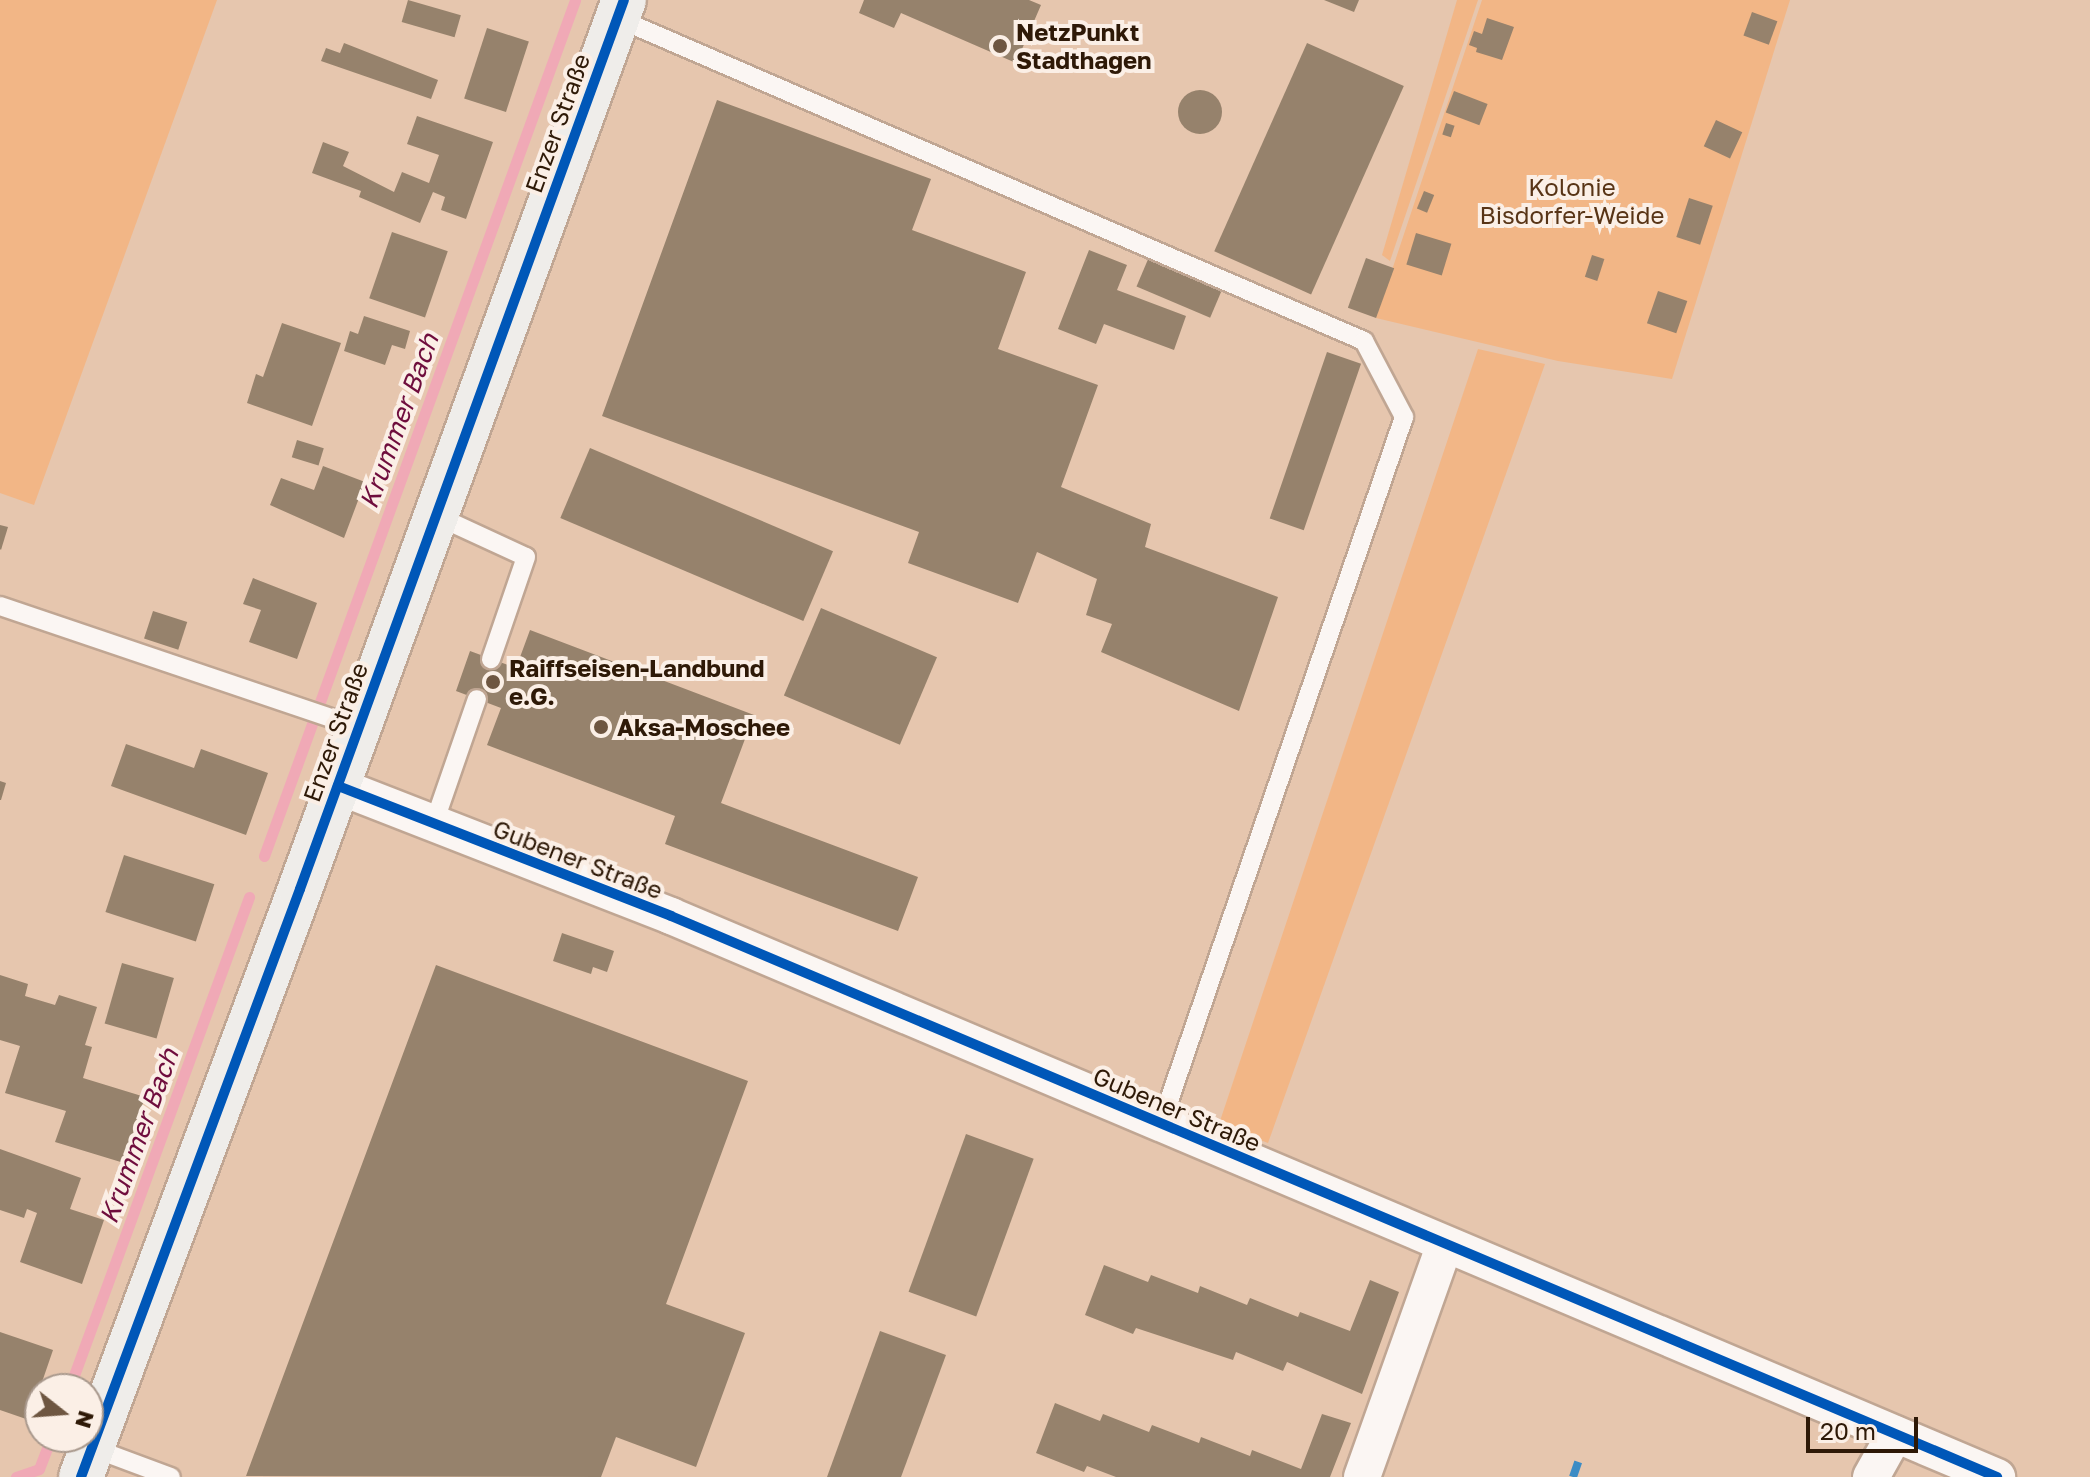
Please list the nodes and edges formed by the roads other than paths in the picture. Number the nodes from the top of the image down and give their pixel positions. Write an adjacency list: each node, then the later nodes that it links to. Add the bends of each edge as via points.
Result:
1 (620, 5): 2 (main road, Enzer Straße); 9 (lane, via 1364,341 1404,417)
2 (435, 515): 4 (lane, via 526,557); 6 (main road, Enzer Straße)
3 (0, 606): 6 (lane)
4 (491, 659)
5 (477, 699): 8 (lane)
6 (331, 717): 7 (main road, Enzer Straße)
7 (338, 786): 8 (street, Gubener Straße); 12 (main road, Enzer Straße)
8 (434, 823): 9 (street, Gubener Straße, via 671,916)
9 (1161, 1124): 10 (street, Gubener Straße)
10 (1445, 1244): 11 (street, Gubener Straße); 14 (street)
11 (1895, 1434): 15 (street); 16 (street, Gubener Straße)
12 (87, 1462): 13 (lane)
13 (171, 1477)
14 (1362, 1477)
15 (1871, 1477)
16 (1997, 1477)

